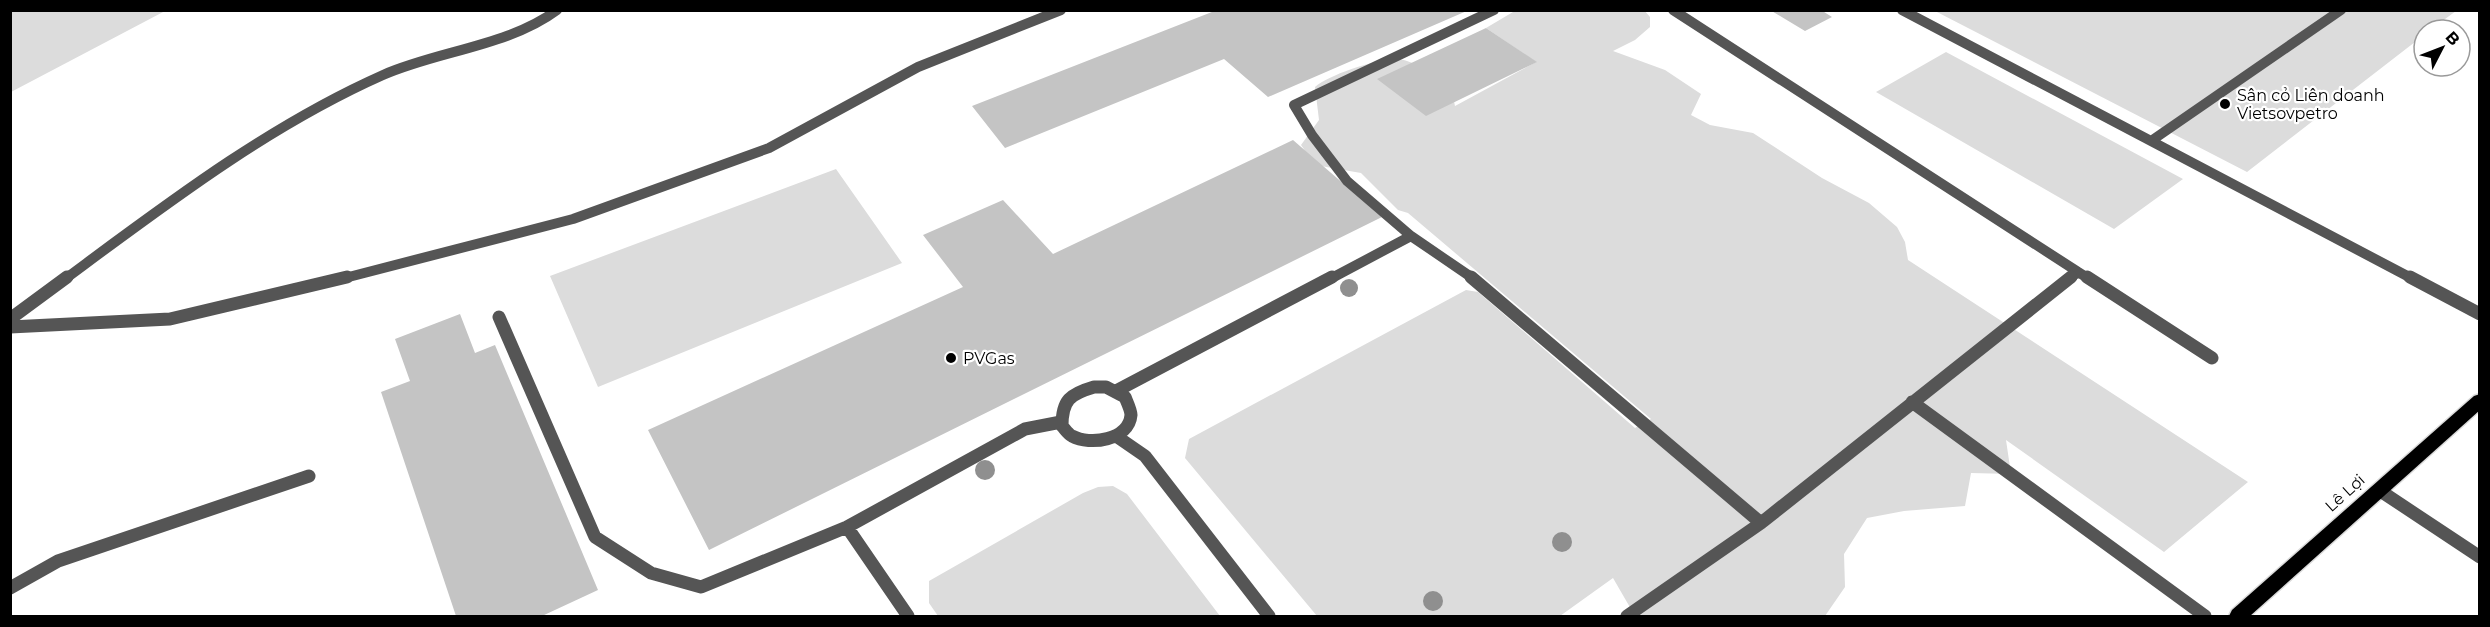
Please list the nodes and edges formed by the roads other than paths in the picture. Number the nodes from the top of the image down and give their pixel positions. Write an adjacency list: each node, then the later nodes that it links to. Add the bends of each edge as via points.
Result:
1 (556, 10): 12 (lane, via 551,17 384,74 290,124 222,167)
2 (1061, 10): 13 (lane, via 918,67 769,148 573,219 170,320)
3 (1494, 10): 8 (lane, via 1294,105 1347,181)
4 (1673, 10): 9 (lane)
5 (1902, 10): 7 (lane)
6 (2341, 10): 7 (lane)
7 (2151, 141): 10 (lane)
8 (1411, 236): 15 (lane); 22 (lane, via 1473,279)
9 (2078, 272): 14 (lane); 17 (lane)
10 (2480, 314)
11 (499, 317): 23 (lane, via 595,537 651,573 700,586)
12 (10, 319)
13 (10, 327)
14 (2212, 358)
15 (1116, 391): 18 (lane, via 1094,387 1072,395 1065,403); 19 (lane, via 1125,397 1131,413 1130,422)
16 (2480, 399): 21 (main road, Lê Lợi)
17 (1912, 402): 22 (lane); 29 (lane)
18 (1061, 422): 19 (lane, via 1072,436 1083,440 1093,442); 23 (lane, via 1025,429)
19 (1116, 436): 27 (lane, via 1145,456)
20 (309, 476): 25 (lane, via 58,561)
21 (2379, 490): 24 (lane); 30 (main road, Lê Lợi)
22 (1761, 523): 28 (lane)
23 (847, 527): 26 (lane)
24 (2480, 557)
25 (10, 588)
26 (908, 616)
27 (1269, 616)
28 (1627, 616)
29 (2205, 616)
30 (2238, 616)

